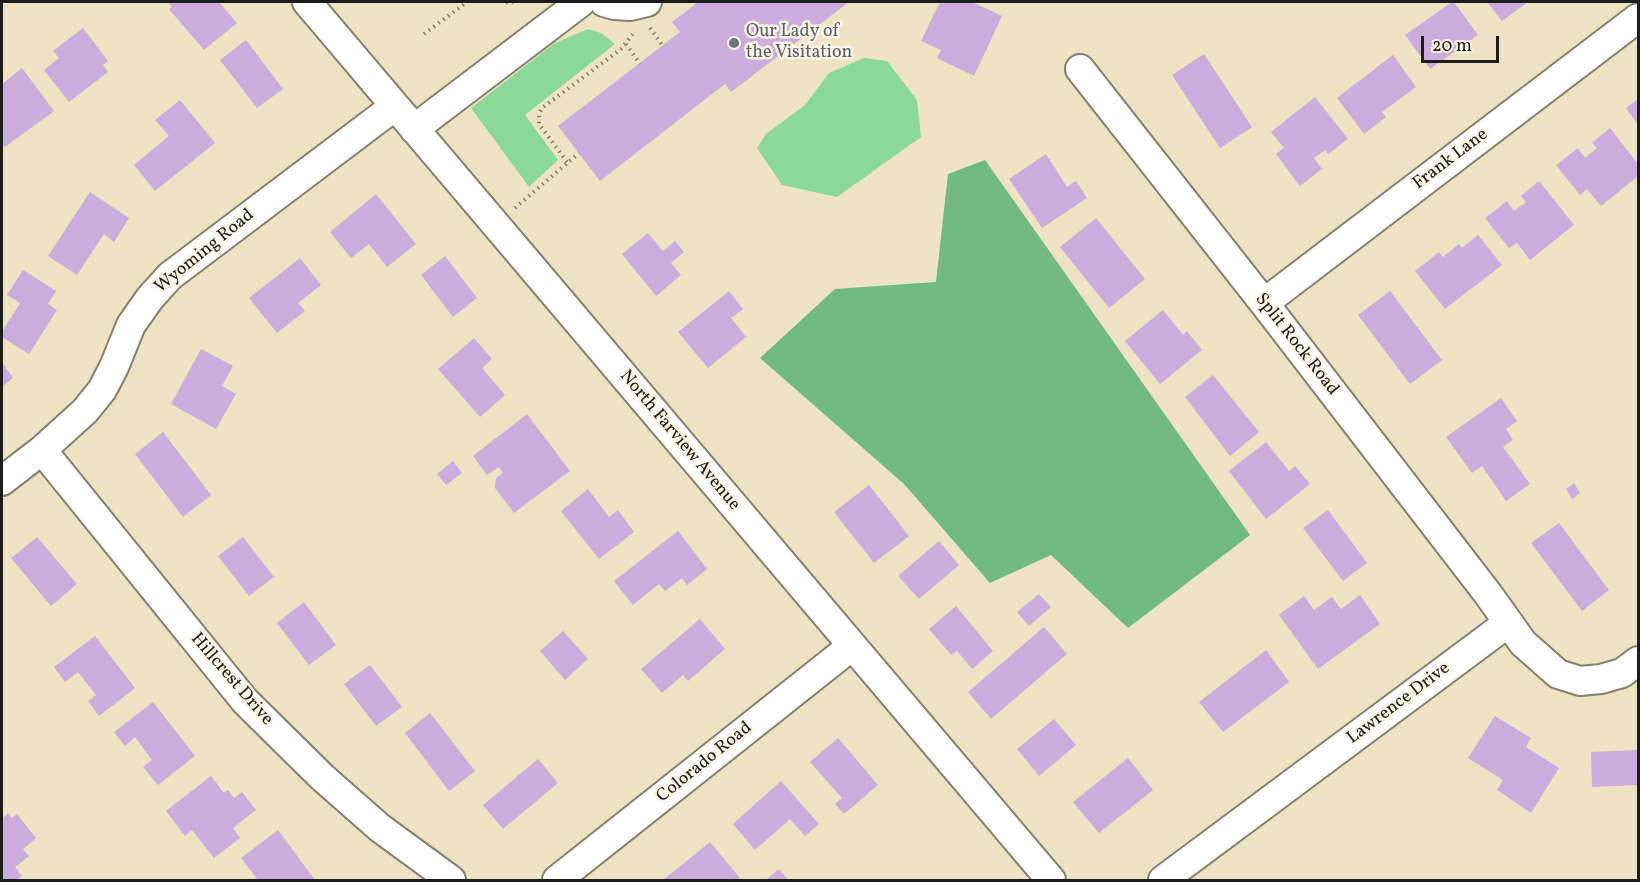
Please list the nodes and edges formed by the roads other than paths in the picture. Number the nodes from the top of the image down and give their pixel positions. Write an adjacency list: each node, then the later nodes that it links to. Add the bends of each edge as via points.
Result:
1 (307, 2): 7 (street, North Farview Avenue)
2 (581, 2): 8 (street)
3 (604, 2): 4 (street)
4 (647, 12)
5 (1638, 18): 9 (street, Frank Lane)
6 (1080, 69): 9 (street, Split Rock Road)
7 (395, 106): 8 (street, North Farview Avenue); 10 (street, Wyoming Road, via 170,276 131,325 102,390)
8 (414, 129): 13 (street, North Farview Avenue)
9 (1264, 303): 12 (street, Split Rock Road)
10 (42, 450): 11 (street, Wyoming Road); 15 (street, Hillcrest Drive, via 245,701 380,828)
11 (2, 481)
12 (1508, 623): 14 (street, via 1539,659 1558,674 1580,681 1622,673); 18 (street, Lawrence Drive)
13 (852, 645): 16 (street, Colorado Road); 17 (street, North Farview Avenue)
14 (1638, 661)
15 (451, 880)
16 (557, 880)
17 (1051, 880)
18 (1163, 880)

